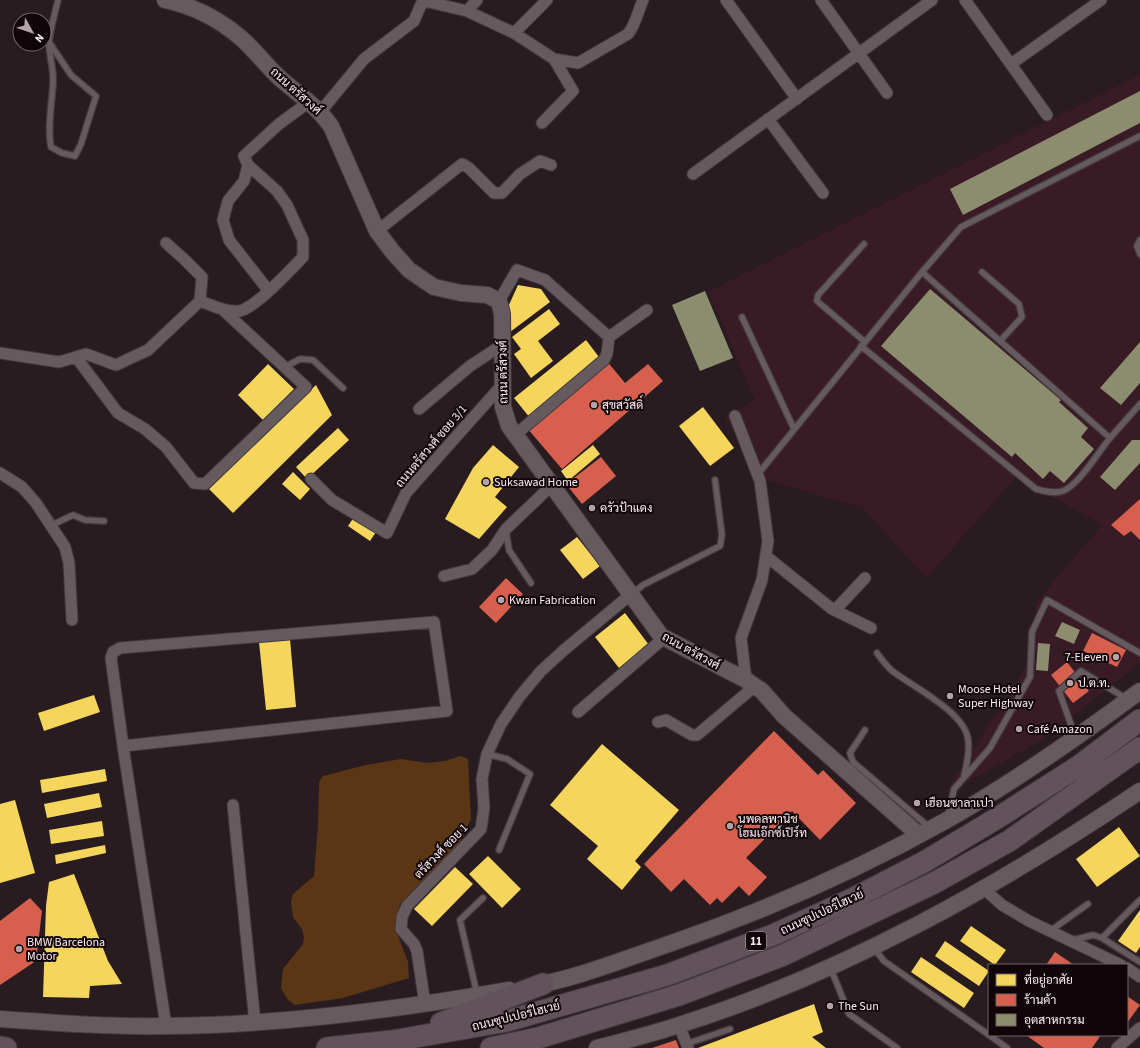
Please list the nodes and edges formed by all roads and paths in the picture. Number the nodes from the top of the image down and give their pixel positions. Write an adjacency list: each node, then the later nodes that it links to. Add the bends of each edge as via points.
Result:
1 (58, 0): 14 (lane)
2 (165, 0): 12 (main road, ถนน ตรัสวงศ์)
3 (424, 0): 13 (street); 22 (street, via 414,21 364,59)
4 (477, 0): 13 (street)
5 (547, 0): 15 (street)
6 (643, 0): 18 (street, via 634,27 628,34 578,63)
7 (726, 0): 21 (street)
8 (821, 0): 17 (street)
9 (932, 0): 17 (street)
10 (965, 0): 19 (street)
11 (1101, 0): 19 (street)
12 (185, 2): 22 (main road, ถนน ตรัสวงศ์, via 206,13 241,38 281,80)
13 (467, 11): 15 (street)
14 (52, 28)
15 (514, 33): 18 (street)
16 (49, 42): 16 (lane, via 71,75 96,96 75,156 51,147 48,133 54,79)
17 (859, 53): 20 (street); 21 (street)
18 (554, 59): 25 (street, via 573,90)
19 (1011, 64): 23 (street)
20 (887, 93)
21 (797, 98): 24 (street)
22 (315, 106): 27 (street, via 279,124 244,156); 31 (main road, ถนน ตรัสวงศ์, via 331,126)
23 (1048, 114)
24 (768, 119): 29 (street); 30 (street)
25 (542, 123)
26 (1140, 136): 36 (lane, via 960,227)
27 (248, 165): 38 (street, via 244,181 228,202 222,220 229,240); 38 (street, via 277,191 287,205 303,240 303,256)
28 (551, 165): 31 (street, via 540,161 520,174 502,194 494,193 462,164)
29 (693, 174)
30 (822, 193)
31 (377, 230): 40 (main road, ถนน ตรัสวงศ์, via 409,270 434,287 487,295)
32 (1140, 240): 35 (lane, via 1137,246)
33 (166, 244): 39 (street, via 202,277)
34 (864, 244): 46 (lane, via 818,295 817,301)
35 (1140, 254)
36 (922, 272): 45 (lane); 46 (lane)
37 (982, 272): 45 (lane, via 1019,304 1022,317)
38 (268, 290): 41 (street, via 254,304 240,311)
39 (200, 301): 41 (street); 49 (street, via 148,350 116,365 86,354)
40 (499, 301): 44 (street, via 517,270 545,280); 47 (main road, ถนน ตรัสวงศ์, via 502,314)
41 (222, 309): 50 (street)
42 (647, 310): 44 (street)
43 (742, 317): 56 (lane)
44 (609, 337): 57 (street, via 604,360)
45 (1000, 340): 58 (lane)
46 (863, 344): 56 (lane); 58 (lane, via 1036,489 1047,492 1063,491 1075,483)
47 (502, 345): 51 (main road, ถนน ตรัสวงศ์); 54 (street, via 470,366)
48 (0, 353): 49 (street, via 59,362)
49 (76, 357): 50 (street, via 118,413 145,429 166,447 194,483 205,484 306,387)
50 (285, 367): 52 (lane, via 300,359 313,360)
51 (503, 384): 57 (main road, ถนน ตรัสวงศ์, via 503,407); 61 (street, ถนนตรัสวงศ์ ซอย 3/1, via 406,493 387,533 332,500)
52 (342, 388)
53 (1140, 404): 58 (lane)
54 (419, 409)
55 (735, 416): 60 (street)
56 (794, 429): 60 (lane)
57 (515, 435): 63 (main road, ถนน ตรัสวงศ์)
58 (1110, 438)
59 (0, 472): 65 (street, via 22,487 36,503)
60 (758, 474): 67 (street, via 768,541)
61 (312, 479)
62 (715, 480): 71 (lane, via 722,535 720,546 643,585)
63 (551, 486): 66 (street); 71 (main road, ถนน ตรัสวงศ์)
64 (104, 521): 65 (lane, via 85,520 73,515)
65 (50, 526): 73 (street, via 67,552)
66 (506, 529): 68 (street, via 492,550 472,569); 70 (lane, via 509,550)
67 (766, 556): 72 (street); 78 (street, via 762,580 741,638)
68 (444, 576)
69 (865, 578): 72 (street)
70 (531, 583)
71 (630, 596): 75 (main road, ถนน ตรัสวงศ์); 87 (street, ตรัสวงศ์ ซอย 1, via 541,671 501,724)
72 (835, 610): 74 (street)
73 (72, 620)
74 (871, 628)
75 (664, 638): 78 (main road, ถนน ตรัสวงศ์); 80 (street)
76 (877, 653): 88 (lane, via 889,668 926,692 961,725 968,738)
77 (1140, 653): 88 (lane, via 1047,600 1032,632 1030,677 990,748)
78 (751, 683): 82 (street, via 697,735 692,736 666,720); 92 (main road, ถนน ตรัสวงศ์, via 784,716)
79 (1134, 696): 84 (main road); 84 (lane, via 1081,671 1059,691)
80 (578, 712)
81 (1140, 720): 118 (highway, ถนนซุปเปอร์ไฮเวย์ / 11, via 1079,766 924,862 773,935 667,975 507,1021)
82 (658, 722)
83 (865, 730): 92 (lane, via 850,753 854,762)
84 (1076, 738): 91 (main road)
85 (122, 746): 85 (street, via 111,658 113,652 120,648 434,622 447,711); 113 (street)
86 (1140, 748): 123 (highway, ถนนซุปเปอร์ไฮเวย์ / 11, via 1009,841 934,883 781,956 679,995 538,1038)
87 (488, 754): 93 (lane, via 507,759 530,774); 109 (street, ตรัสวงศ์ ซอย 1, via 482,779 484,808 481,829 415,897 402,917 402,929 414,944)
88 (964, 778): 91 (lane, via 954,789)
89 (1140, 791): 94 (main road)
90 (233, 805): 111 (street)
91 (947, 820): 92 (main road)
92 (925, 832): 107 (main road, via 859,865 742,917 627,959)
93 (499, 850)
94 (984, 889): 98 (street, via 1002,905); 101 (main road)
95 (483, 898): 108 (lane, via 460,920)
96 (1140, 900): 99 (lane)
97 (1088, 904): 98 (lane)
98 (1050, 931): 100 (street)
99 (1102, 938): 100 (lane, via 1093,935); 102 (lane)
100 (1071, 941): 103 (street)
101 (873, 947): 104 (main road); 116 (lane, via 884,961)
102 (1140, 962)
103 (1119, 964)
104 (830, 967): 112 (main road); 125 (lane, via 849,1014)
105 (1128, 969): 106 (street)
106 (1140, 977)
107 (543, 984): 108 (main road); 118 (highway)
108 (477, 996): 109 (main road)
109 (425, 1004): 111 (main road)
110 (0, 1019): 113 (main road, via 82,1026)
111 (254, 1023): 113 (main road)
112 (679, 1025): 119 (street); 124 (main road)
113 (166, 1026)
114 (1140, 1028): 127 (street)
115 (730, 1029): 119 (lane)
116 (988, 1034)
117 (990, 1036): 126 (lane)
118 (392, 1041): 122 (highway, ถนนซุปเปอร์ไฮเวย์ / 11)
119 (687, 1046)
120 (0, 1047): 121 (highway)
121 (6, 1048)
122 (327, 1048)
123 (491, 1048)
124 (597, 1048)
125 (897, 1048)
126 (1008, 1048)
127 (1117, 1048)

